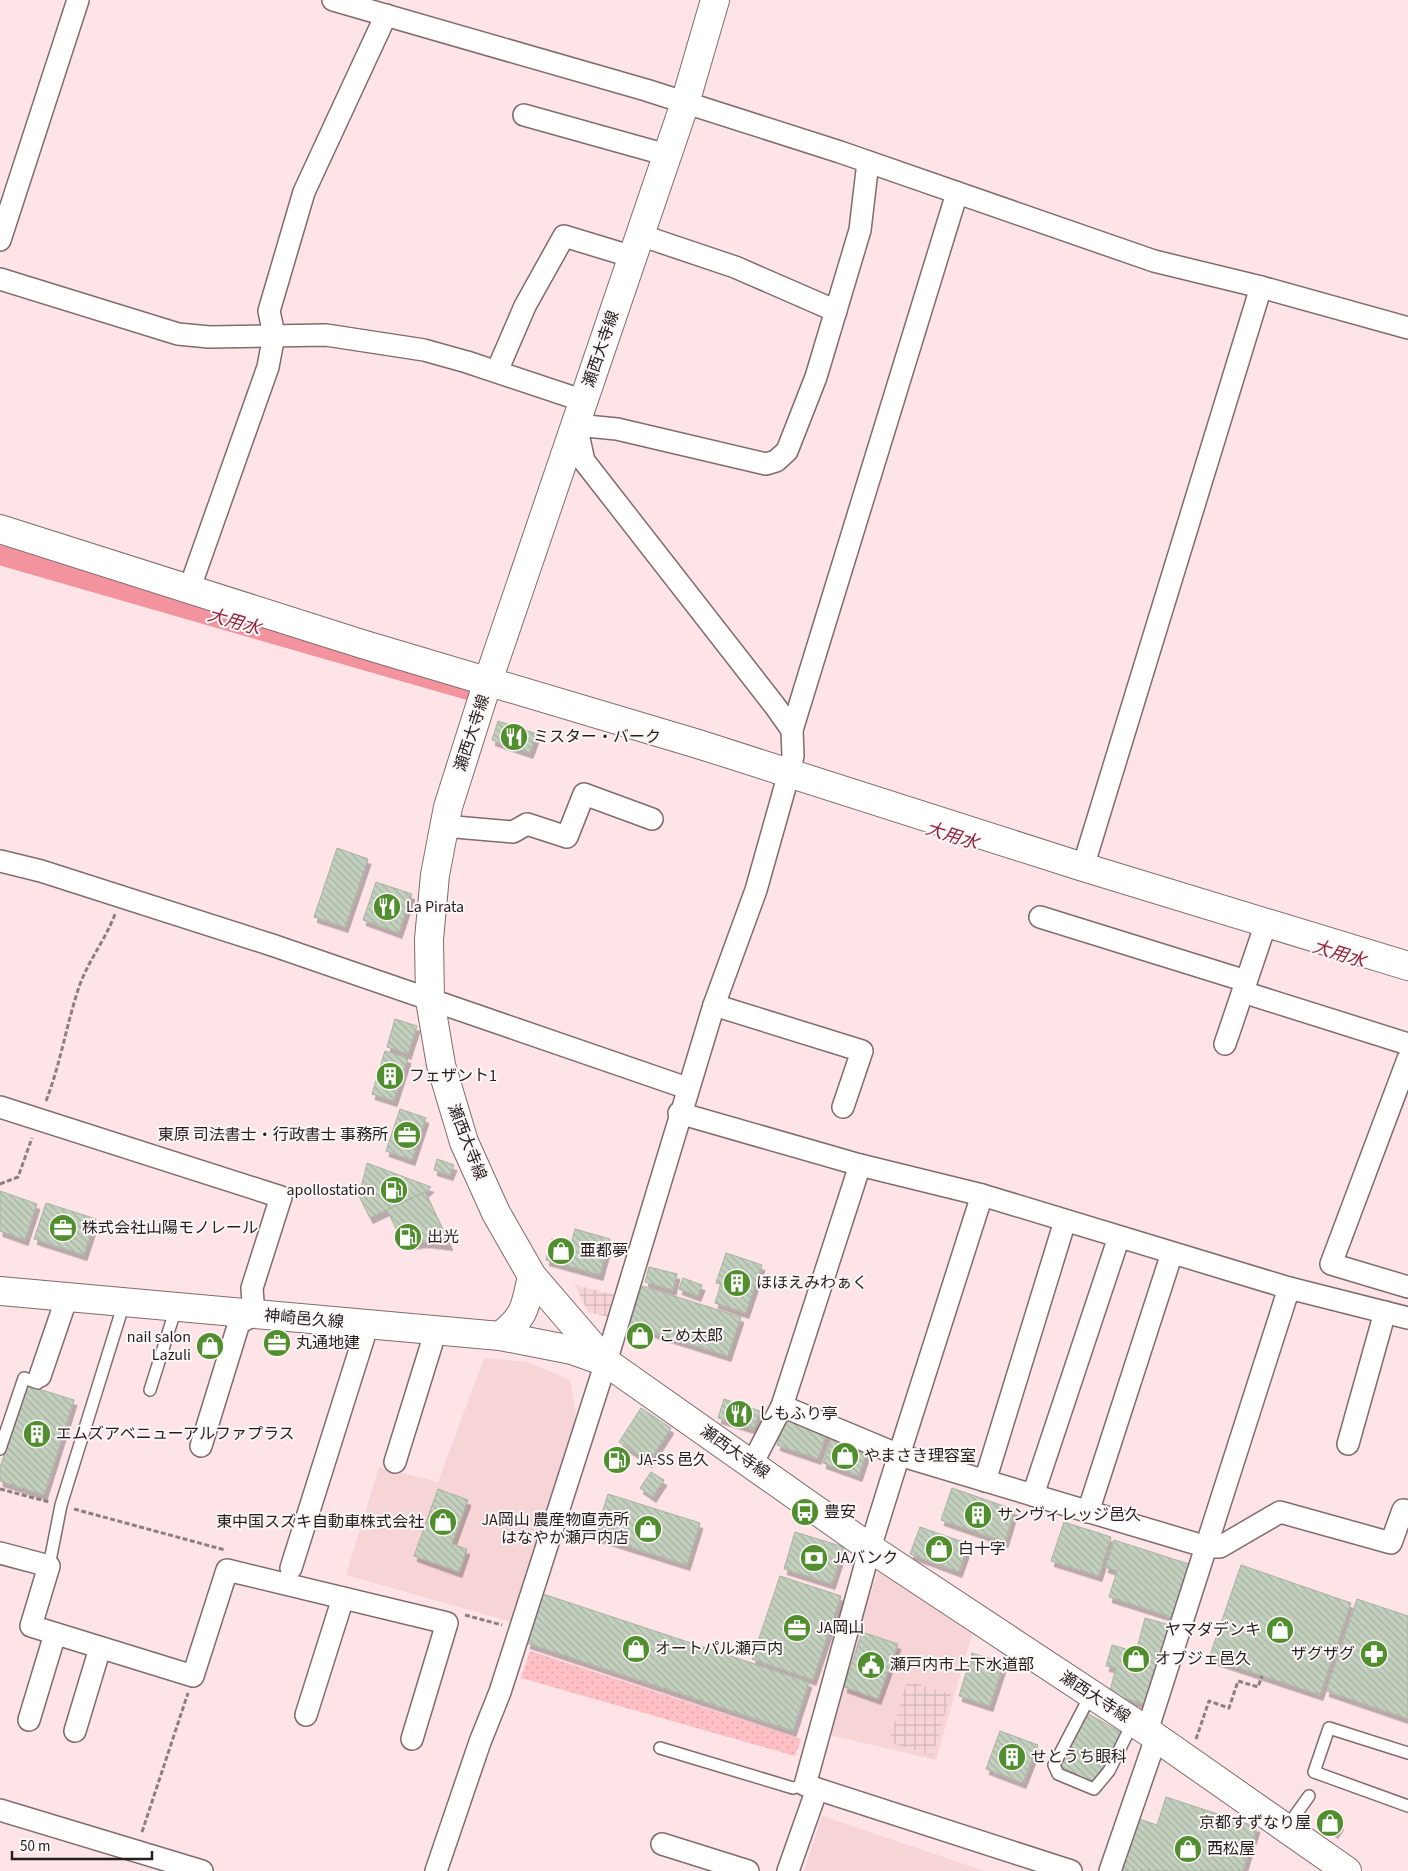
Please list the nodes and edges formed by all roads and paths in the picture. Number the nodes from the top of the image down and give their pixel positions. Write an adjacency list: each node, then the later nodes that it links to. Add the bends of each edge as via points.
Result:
1 (78, 0): 10 (street)
2 (333, 0): 4 (street)
3 (715, 0): 5 (main road, 瀬西大寺線)
4 (386, 15): 5 (street); 16 (street, via 304,192 269,311)
5 (685, 103): 7 (main road, 瀬西大寺線); 8 (street)
6 (524, 115): 7 (street)
7 (667, 155): 11 (main road, 瀬西大寺線)
8 (868, 162): 9 (street); 14 (street, via 860,230)
9 (957, 193): 13 (street, via 1154,261); 22 (street)
10 (0, 240)
11 (636, 246): 14 (street, via 736,267); 17 (street, via 564,236 525,306); 18 (main road, 瀬西大寺線)
12 (0, 279): 16 (street, via 178,334 209,337)
13 (1261, 287): 15 (street); 27 (street)
14 (836, 311): 18 (street, via 816,376 787,450 776,462 766,464 617,429)
15 (1408, 328)
16 (274, 335): 17 (street, via 326,335 424,350); 20 (street, via 268,367)
17 (497, 372): 18 (street)
18 (580, 413): 21 (main road, 瀬西大寺線); 22 (street, via 584,461)
19 (0, 529): 20 (main road)
20 (189, 590): 21 (main road)
21 (488, 681): 23 (main road); 25 (main road, 瀬西大寺線)
22 (792, 730): 23 (street, via 793,756)
23 (789, 773): 27 (main road); 34 (street, via 751,906)
24 (652, 819): 25 (street, via 584,794 567,837 527,824 513,832)
25 (444, 826): 33 (main road, 瀬西大寺線, via 429,939)
26 (0, 861): 28 (street)
27 (1083, 867): 30 (main road)
28 (122, 897): 33 (street); 42 (path, via 109,930 89,960 78,989 54,1080)
29 (1040, 917): 32 (street)
30 (1265, 928): 31 (main road); 32 (street)
31 (1408, 966)
32 (1244, 986): 35 (street); 36 (street)
33 (430, 1000): 38 (street); 49 (main road, 瀬西大寺線, via 440,1064 464,1142 496,1213)
34 (714, 1004): 38 (street); 40 (street, via 862,1051)
35 (1224, 1044)
36 (1408, 1044)
37 (1408, 1059): 51 (street, via 1332,1264)
38 (687, 1088): 41 (street)
39 (0, 1107): 42 (street)
40 (843, 1107)
41 (679, 1114): 43 (street); 64 (street)
42 (38, 1120): 44 (path, via 18,1177); 58 (street, via 281,1197 252,1288)
43 (860, 1165): 45 (street); 67 (street)
44 (0, 1184)
45 (982, 1195): 46 (street); 71 (street)
46 (1065, 1221): 47 (street); 74 (street)
47 (1119, 1237): 48 (street); 75 (street)
48 (1172, 1253): 50 (street); 76 (street)
49 (532, 1276): 57 (main road, 瀬西大寺線); 62 (main road, via 518,1322)
50 (1289, 1288): 56 (street); 78 (street)
51 (1408, 1288)
52 (0, 1291): 53 (main road, 神崎邑久線)
53 (67, 1298): 54 (main road, 神崎邑久線); 65 (street)
54 (124, 1303): 55 (main road, 神崎邑久線); 81 (lane, via 61,1505)
55 (176, 1308): 58 (main road, 神崎邑久線); 66 (lane)
56 (1385, 1312): 59 (street); 68 (street)
57 (565, 1314): 63 (main road, via 566,1338); 64 (main road, 瀬西大寺線)
58 (254, 1315): 60 (main road, 神崎邑久線); 69 (street, via 239,1323)
59 (1408, 1318)
60 (368, 1324): 61 (main road, 神崎邑久線); 82 (street)
61 (436, 1330): 62 (main road, 神崎邑久線); 72 (street)
62 (500, 1336): 63 (main road, 神崎邑久線)
63 (554, 1347): 64 (main road, 神崎邑久線)
64 (606, 1362): 73 (main road, 瀬西大寺線); 106 (street, via 500,1692 466,1779)
65 (40, 1376): 70 (lane, via 38,1383 24,1378)
66 (150, 1390)
67 (782, 1406): 71 (street); 73 (street)
68 (1348, 1444)
69 (201, 1446)
70 (0, 1450)
71 (897, 1460): 74 (street); 79 (street, via 906,1469)
72 (395, 1462)
73 (752, 1464): 79 (main road, 瀬西大寺線)
74 (985, 1481): 75 (street)
75 (1033, 1496): 76 (street)
76 (1088, 1512): 78 (street)
77 (1408, 1512): 78 (street, via 1403,1510 1391,1543 1280,1512 1220,1547)
78 (1207, 1547): 91 (street)
79 (876, 1551): 88 (main road, 瀬西大寺線); 97 (street)
80 (0, 1553): 81 (street)
81 (49, 1566): 84 (street, via 31,1626)
82 (290, 1568)
83 (343, 1598): 86 (street, via 227,1570); 89 (street); 93 (street, via 447,1623)
84 (55, 1634): 85 (street); 90 (street)
85 (100, 1648): 86 (street); 92 (street)
86 (193, 1676): 103 (path)
87 (1262, 1676): 96 (path, via 1258,1687 1238,1681 1229,1708 1209,1702)
88 (1091, 1694): 91 (main road, 瀬西大寺線); 91 (lane, via 1054,1765 1058,1774 1094,1789)
89 (306, 1715)
90 (29, 1720)
91 (1145, 1730): 96 (main road, 瀬西大寺線); 110 (street)
92 (75, 1731)
93 (412, 1739)
94 (660, 1748): 97 (lane, via 793,1788)
95 (1408, 1753): 99 (lane, via 1329,1728 1314,1772)
96 (1188, 1760): 101 (main road, 瀬西大寺線)
97 (811, 1787): 108 (street); 109 (street)
98 (1309, 1796): 101 (lane)
99 (1408, 1806)
100 (0, 1810): 103 (street)
101 (1286, 1828): 111 (main road, 瀬西大寺線)
102 (662, 1844): 104 (street)
103 (146, 1859): 105 (street)
104 (698, 1864): 107 (street)
105 (202, 1871)
106 (436, 1871)
107 (748, 1871)
108 (788, 1871)
109 (1071, 1871)
110 (1110, 1871)
111 (1347, 1871)

